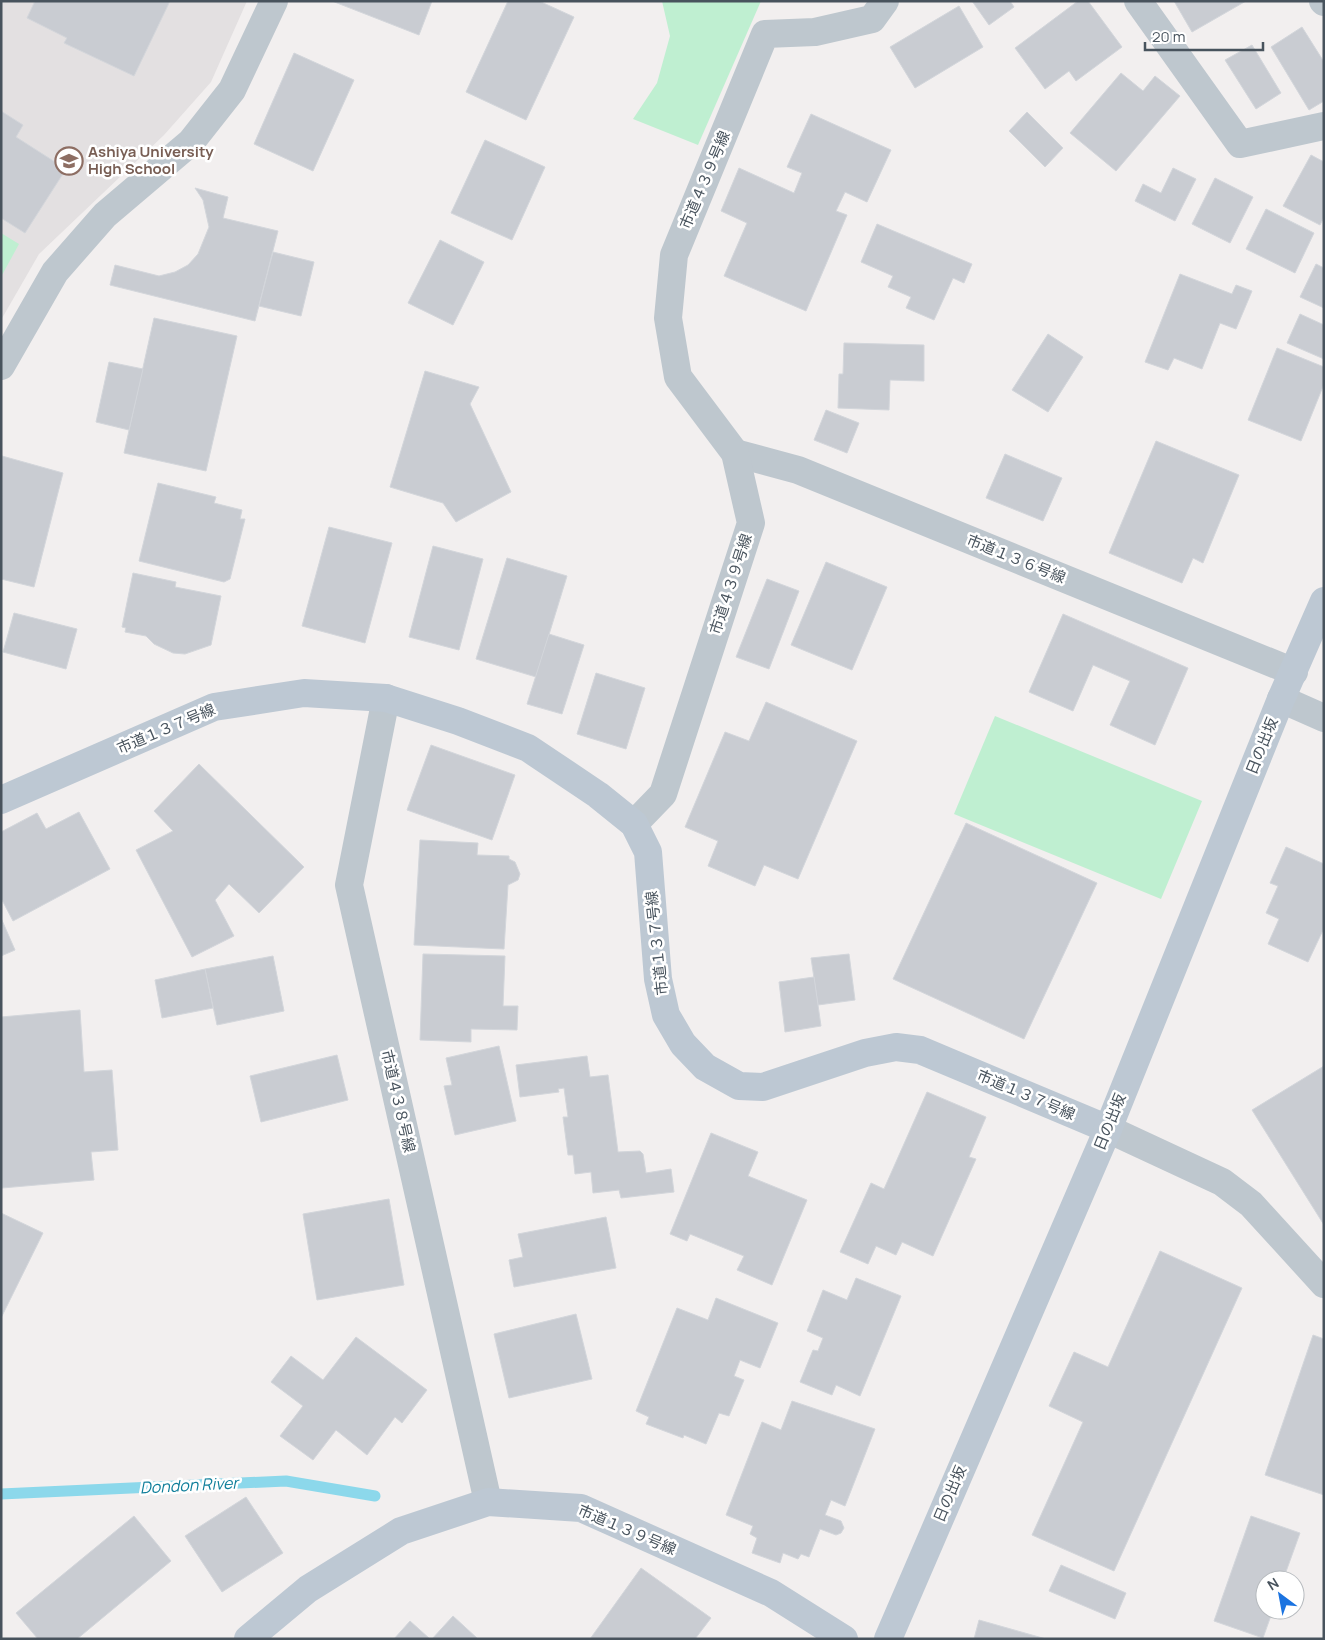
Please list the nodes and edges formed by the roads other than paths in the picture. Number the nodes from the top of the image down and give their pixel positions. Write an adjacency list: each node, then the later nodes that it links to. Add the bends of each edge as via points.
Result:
1 (274, 1): 5 (street, via 232,90 191,142 105,215 55,272)
2 (885, 1): 6 (street, 市道４３９号線, via 872,19 815,32 765,34 674,256 668,318 678,377)
3 (1138, 1): 4 (street, via 1240,144)
4 (1324, 126)
5 (1, 366)
6 (735, 453): 8 (street, 市道１３６号線, via 798,470); 13 (street, 市道４３９号線, via 751,523 663,794)
7 (1324, 601): 8 (street, 日の出坂)
8 (1294, 672): 10 (street, 日の出坂)
9 (386, 698): 12 (street, 市道１３７号線, via 304,693 214,707); 13 (street, 市道１３７号線, via 528,748 598,795); 16 (street, 市道４３８号線, via 349,885)
10 (1281, 699): 11 (street); 14 (street, 日の出坂)
11 (1324, 718)
12 (1, 800)
13 (634, 824): 14 (street, 市道１３７号線, via 648,852 658,979 666,1015 683,1044 705,1067 739,1086 763,1087 865,1053 896,1047 920,1050)
14 (1108, 1129): 15 (street, 市道１３７号線, via 1222,1182 1251,1204); 19 (street, 日の出坂)
15 (1324, 1284)
16 (488, 1502): 17 (street, 市道１３９号線, via 401,1531 308,1589); 18 (street, 市道１３９号線, via 581,1508 771,1593)
17 (248, 1639)
18 (844, 1639)
19 (888, 1639)

